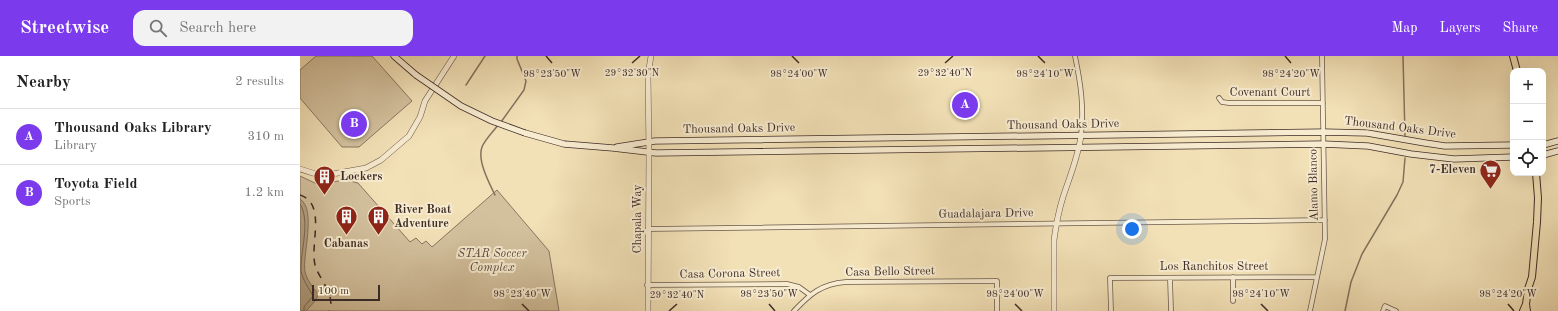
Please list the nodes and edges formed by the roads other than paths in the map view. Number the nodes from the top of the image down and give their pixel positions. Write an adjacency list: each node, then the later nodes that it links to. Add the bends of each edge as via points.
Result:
1 (394, 56): 17 (main road, Thousand Oaks Drive, bridge, via 416,75 461,106 492,121 564,144)
2 (454, 56): 23 (street, via 425,101 420,117 409,136 381,160 366,168 327,175)
3 (651, 56): 12 (street, Chapala Way, via 648,75)
4 (1075, 56): 11 (street, via 1081,85)
5 (1322, 56): 9 (street, Alamo Blanco)
6 (1513, 56): 7 (main road)
7 (1515, 68)
8 (1219, 98): 9 (street, Covenant Court, via 1222,102 1229,103)
9 (1323, 103): 10 (street, Alamo Blanco)
10 (1324, 132): 11 (main road, Thousand Oaks Drive); 15 (street, Alamo Blanco); 16 (main road, Thousand Oaks Drive, via 1367,133 1445,146)
11 (1081, 136): 12 (main road, Thousand Oaks Drive); 18 (street)
12 (649, 141): 17 (main road, Thousand Oaks Drive); 20 (street, Chapala Way)
13 (1558, 141): 14 (main road)
14 (1546, 143)
15 (1323, 144): 18 (main road, Thousand Oaks Drive); 22 (main road, Thousand Oaks Drive, via 1368,146 1454,159); 25 (street, Alamo Blanco)
16 (1510, 145)
17 (613, 148): 20 (main road, Thousand Oaks Drive)
18 (1079, 148): 20 (main road, Thousand Oaks Drive); 26 (street)
19 (1558, 151): 21 (main road)
20 (649, 153): 27 (street, Chapala Way)
21 (1546, 154)
22 (1510, 157)
23 (300, 169)
24 (1536, 176): 34 (main road, via 1537,222 1532,277)
25 (1325, 220): 26 (street, Guadalajara Drive); 29 (street, Alamo Blanco, via 1324,249)
26 (1057, 223): 27 (street, Guadalajara Drive); 39 (street, via 1054,240)
27 (648, 229): 31 (street, Chapala Way)
28 (1233, 277): 29 (street, Los Ranchitos Street); 30 (street, Los Ranchitos Street); 33 (street)
29 (1317, 277): 41 (street, Alamo Blanco)
30 (1170, 278): 35 (street); 40 (street, Los Ranchitos Street, via 1110,278)
31 (647, 285): 32 (street, Casa Corona Street, via 787,284 799,287); 36 (street, Chapala Way)
32 (810, 294): 37 (street, Casa Bello Street); 38 (street, Casa Bello Street, via 827,285 846,282 997,281)
33 (1233, 301)
34 (1526, 304): 44 (main road); 45 (main road)
35 (1171, 310)
36 (648, 311)
37 (794, 311)
38 (997, 311)
39 (1054, 311)
40 (1111, 311)
41 (1310, 311)
42 (1383, 311): 43 (street, via 1385,306)
43 (1396, 311)
44 (1523, 311)
45 (1527, 311)

